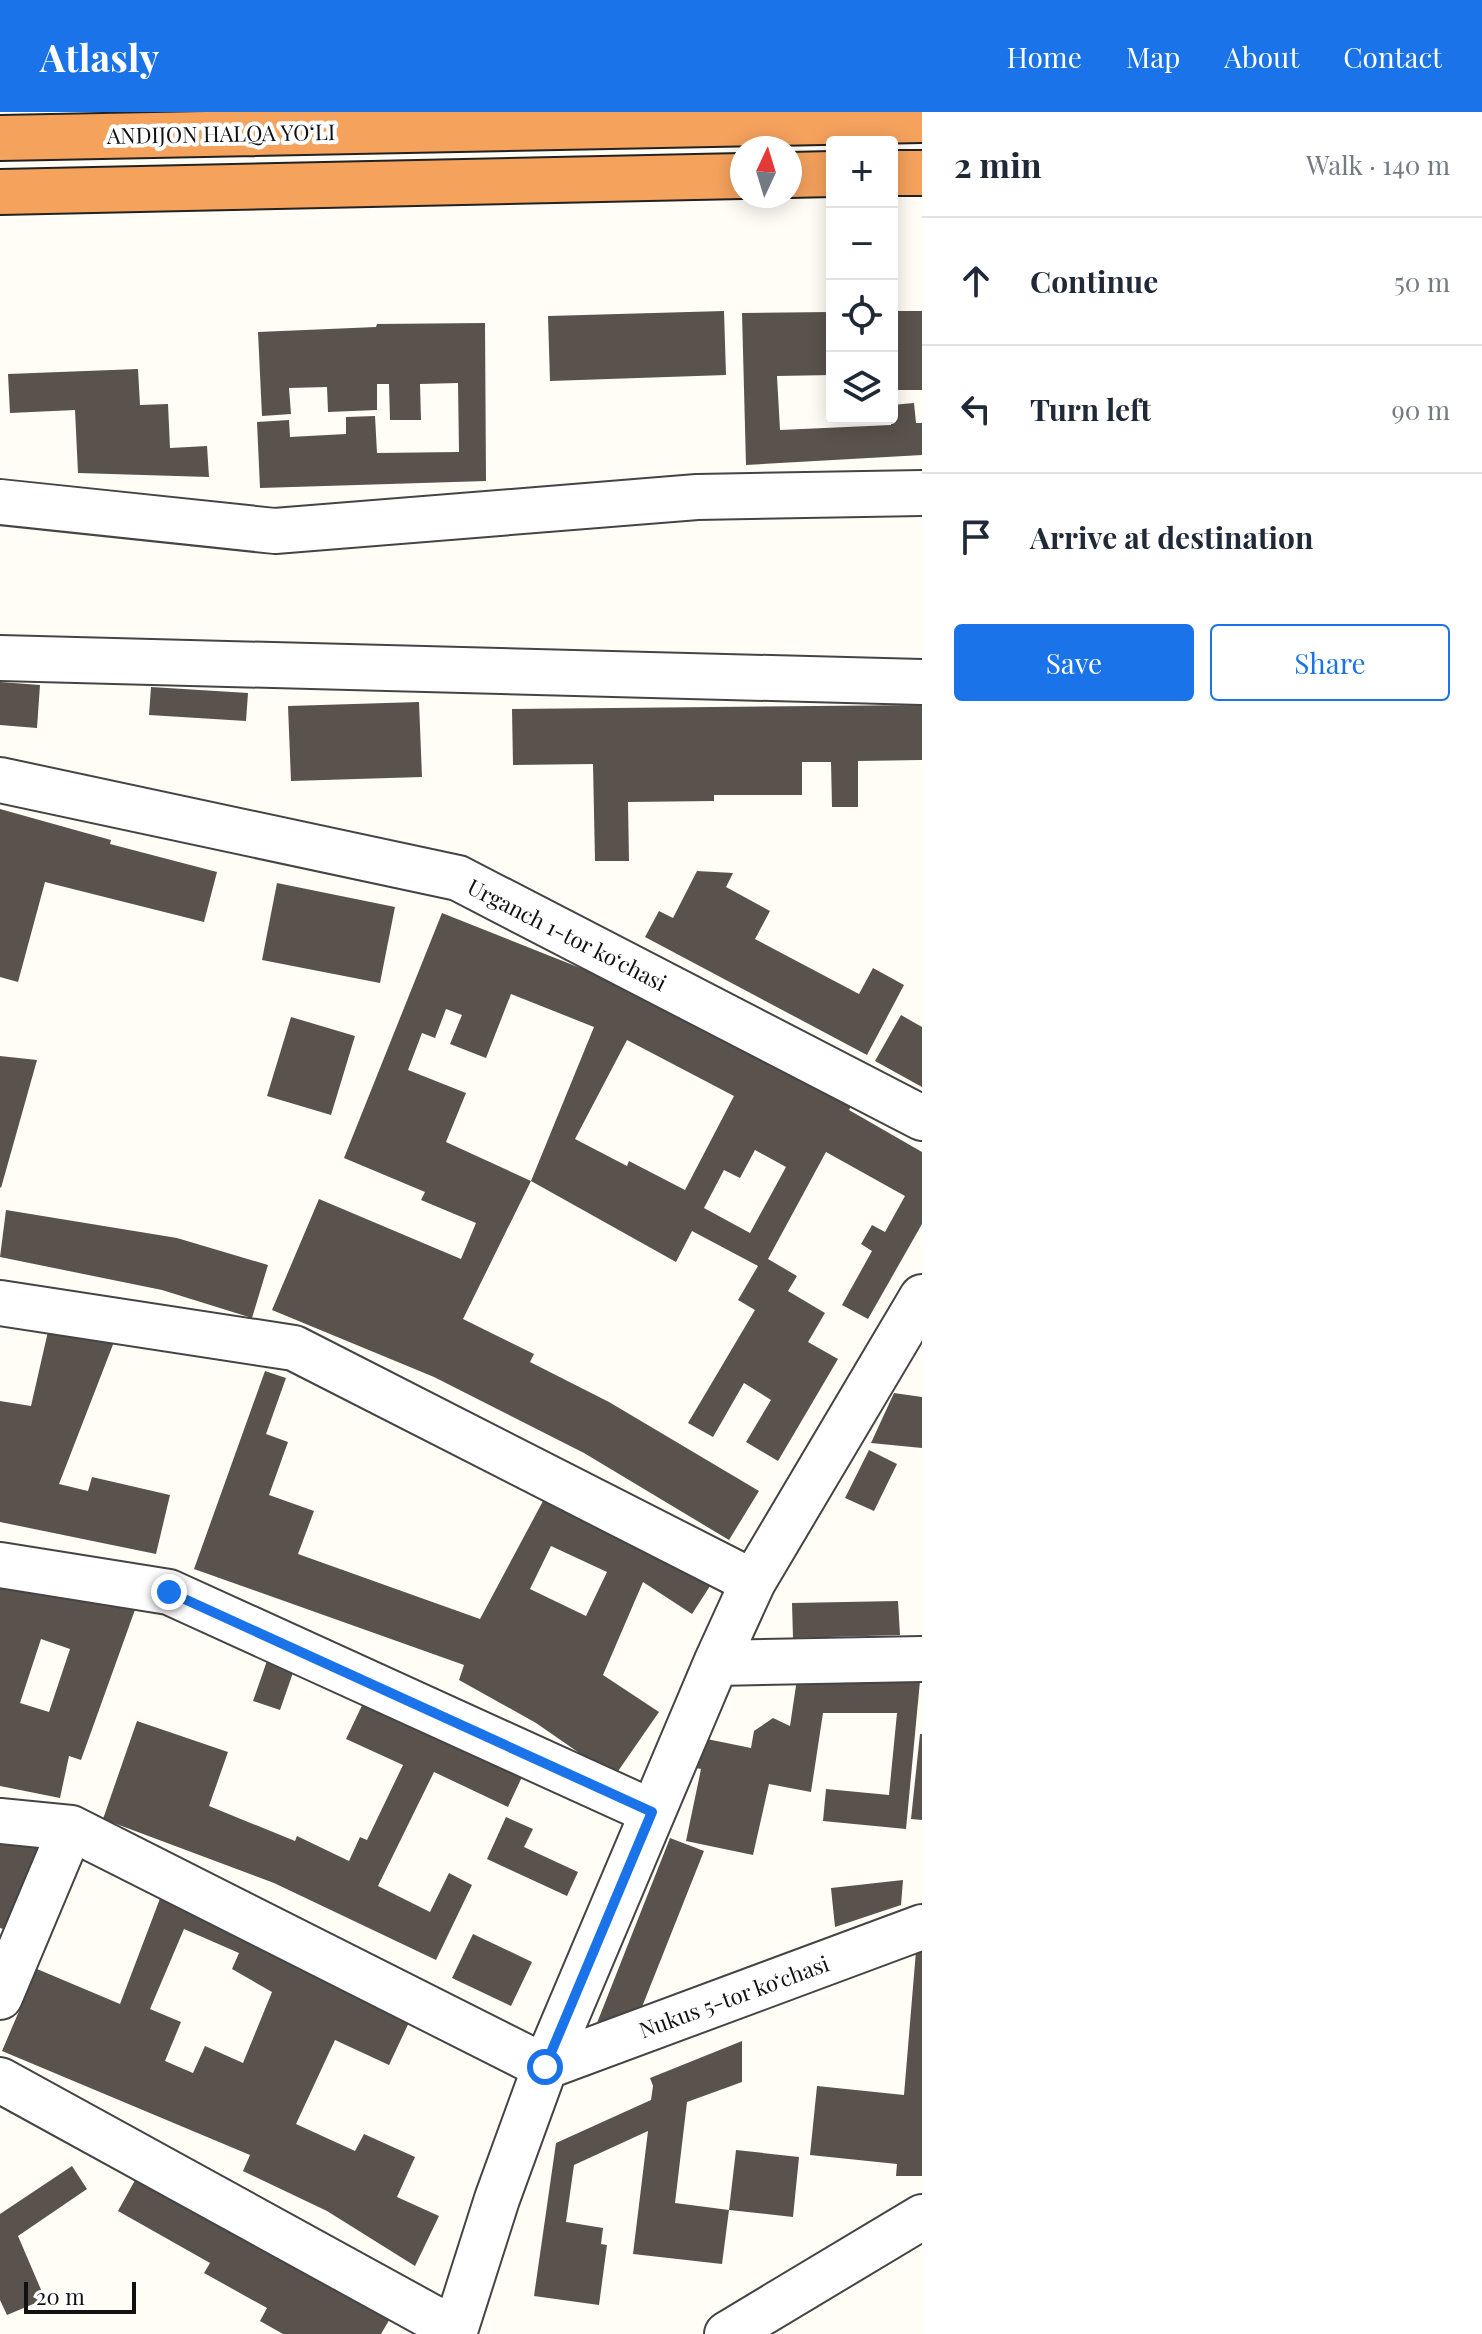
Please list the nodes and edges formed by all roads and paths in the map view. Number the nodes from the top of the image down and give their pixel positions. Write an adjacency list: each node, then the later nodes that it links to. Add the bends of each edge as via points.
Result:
1 (922, 120): 2 (highway, ANDIJON HALQA YO‘LI)
2 (241, 123): 3 (highway, ANDIJON HALQA YO‘LI)
3 (0, 138)
4 (898, 173): 5 (highway)
5 (922, 173)
6 (826, 174): 7 (highway)
7 (802, 175)
8 (730, 176): 9 (highway)
9 (0, 192)
10 (922, 493): 11 (street, via 697,497 275,531)
11 (0, 502)
12 (0, 658): 13 (street)
13 (922, 682)
14 (0, 780): 15 (street, Urganch 1-tor koʻchasi, via 458,878)
15 (922, 1118)
16 (922, 1297): 18 (street)
17 (0, 1303): 20 (street, via 294,1348)
18 (902, 1367): 20 (street)
19 (0, 1565): 23 (street, via 169,1592)
20 (753, 1582): 22 (street)
21 (922, 1659): 22 (street)
22 (716, 1663): 23 (street)
23 (652, 1812): 28 (street)
24 (0, 1821): 25 (street)
25 (71, 1828): 27 (street); 28 (street)
26 (922, 1927): 28 (street, Nukus 5-tor koʻchasi)
27 (0, 1997)
28 (545, 2067): 31 (street)
29 (0, 2080): 31 (street)
30 (922, 2217): 32 (street)
31 (454, 2332)
32 (727, 2334)

